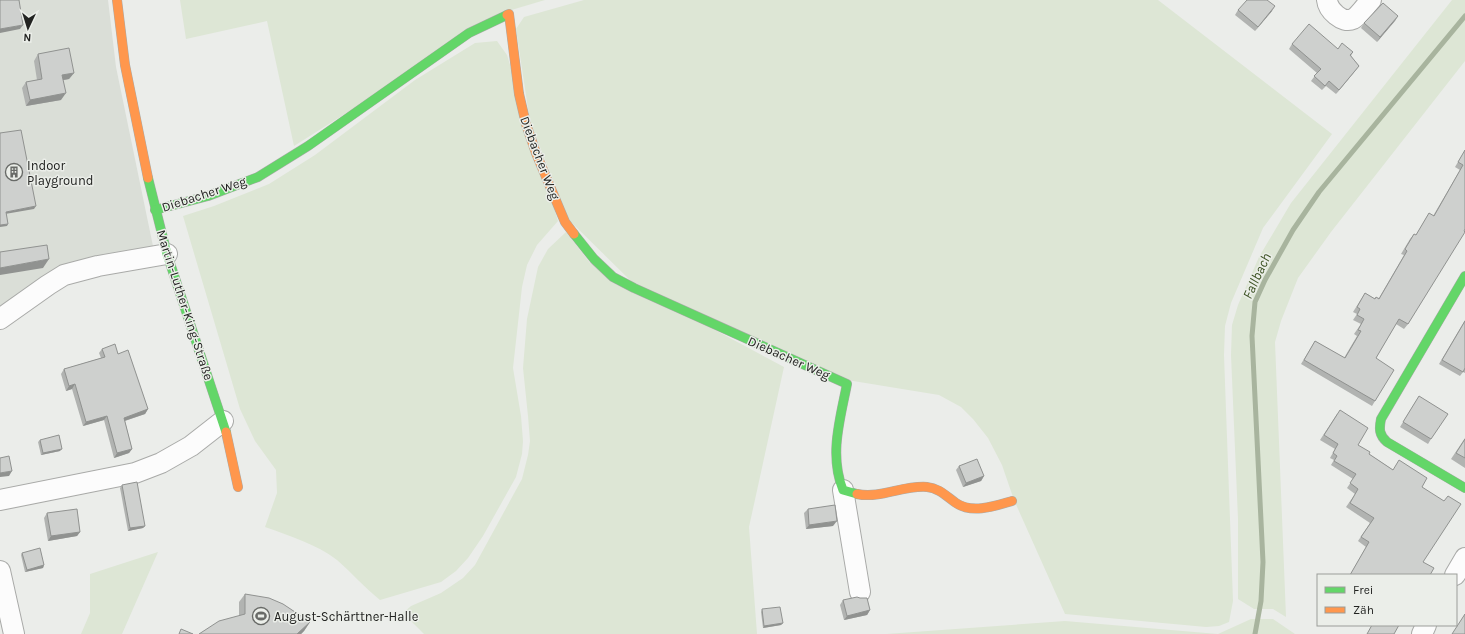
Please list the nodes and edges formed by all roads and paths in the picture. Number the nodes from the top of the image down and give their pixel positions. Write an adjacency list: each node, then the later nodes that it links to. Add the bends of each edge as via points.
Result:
1 (118, 0): 4 (street, Martin-Luther-King-Straße, via 125,65)
2 (1327, 0): 3 (street, via 1331,10 1348,20 1354,18)
3 (1371, 0)
4 (155, 210): 5 (street, Martin-Luther-King-Straße); 11 (street, Diebacher Weg, via 208,196 258,177 308,146 469,33 509,14 519,94 526,124 566,222 594,259 613,277 847,384 836,441 836,466)
5 (167, 254): 7 (street, via 98,266 64,276); 8 (street, Martin-Luther-King-Straße)
6 (1465, 276): 10 (street, via 1382,419 1380,429 1381,437 1387,442)
7 (0, 319)
8 (223, 421): 9 (street, Martin-Luther-King-Straße); 12 (street, via 191,446 161,463 135,473)
9 (238, 487)
10 (1465, 488)
11 (843, 490): 13 (street, via 856,495 870,496 928,487 938,489 962,506 974,508); 17 (street, Diebacher Weg)
12 (0, 500)
13 (1012, 501)
14 (1465, 558): 16 (street)
15 (0, 571): 18 (street)
16 (1456, 574)
17 (860, 592)
18 (14, 634)

